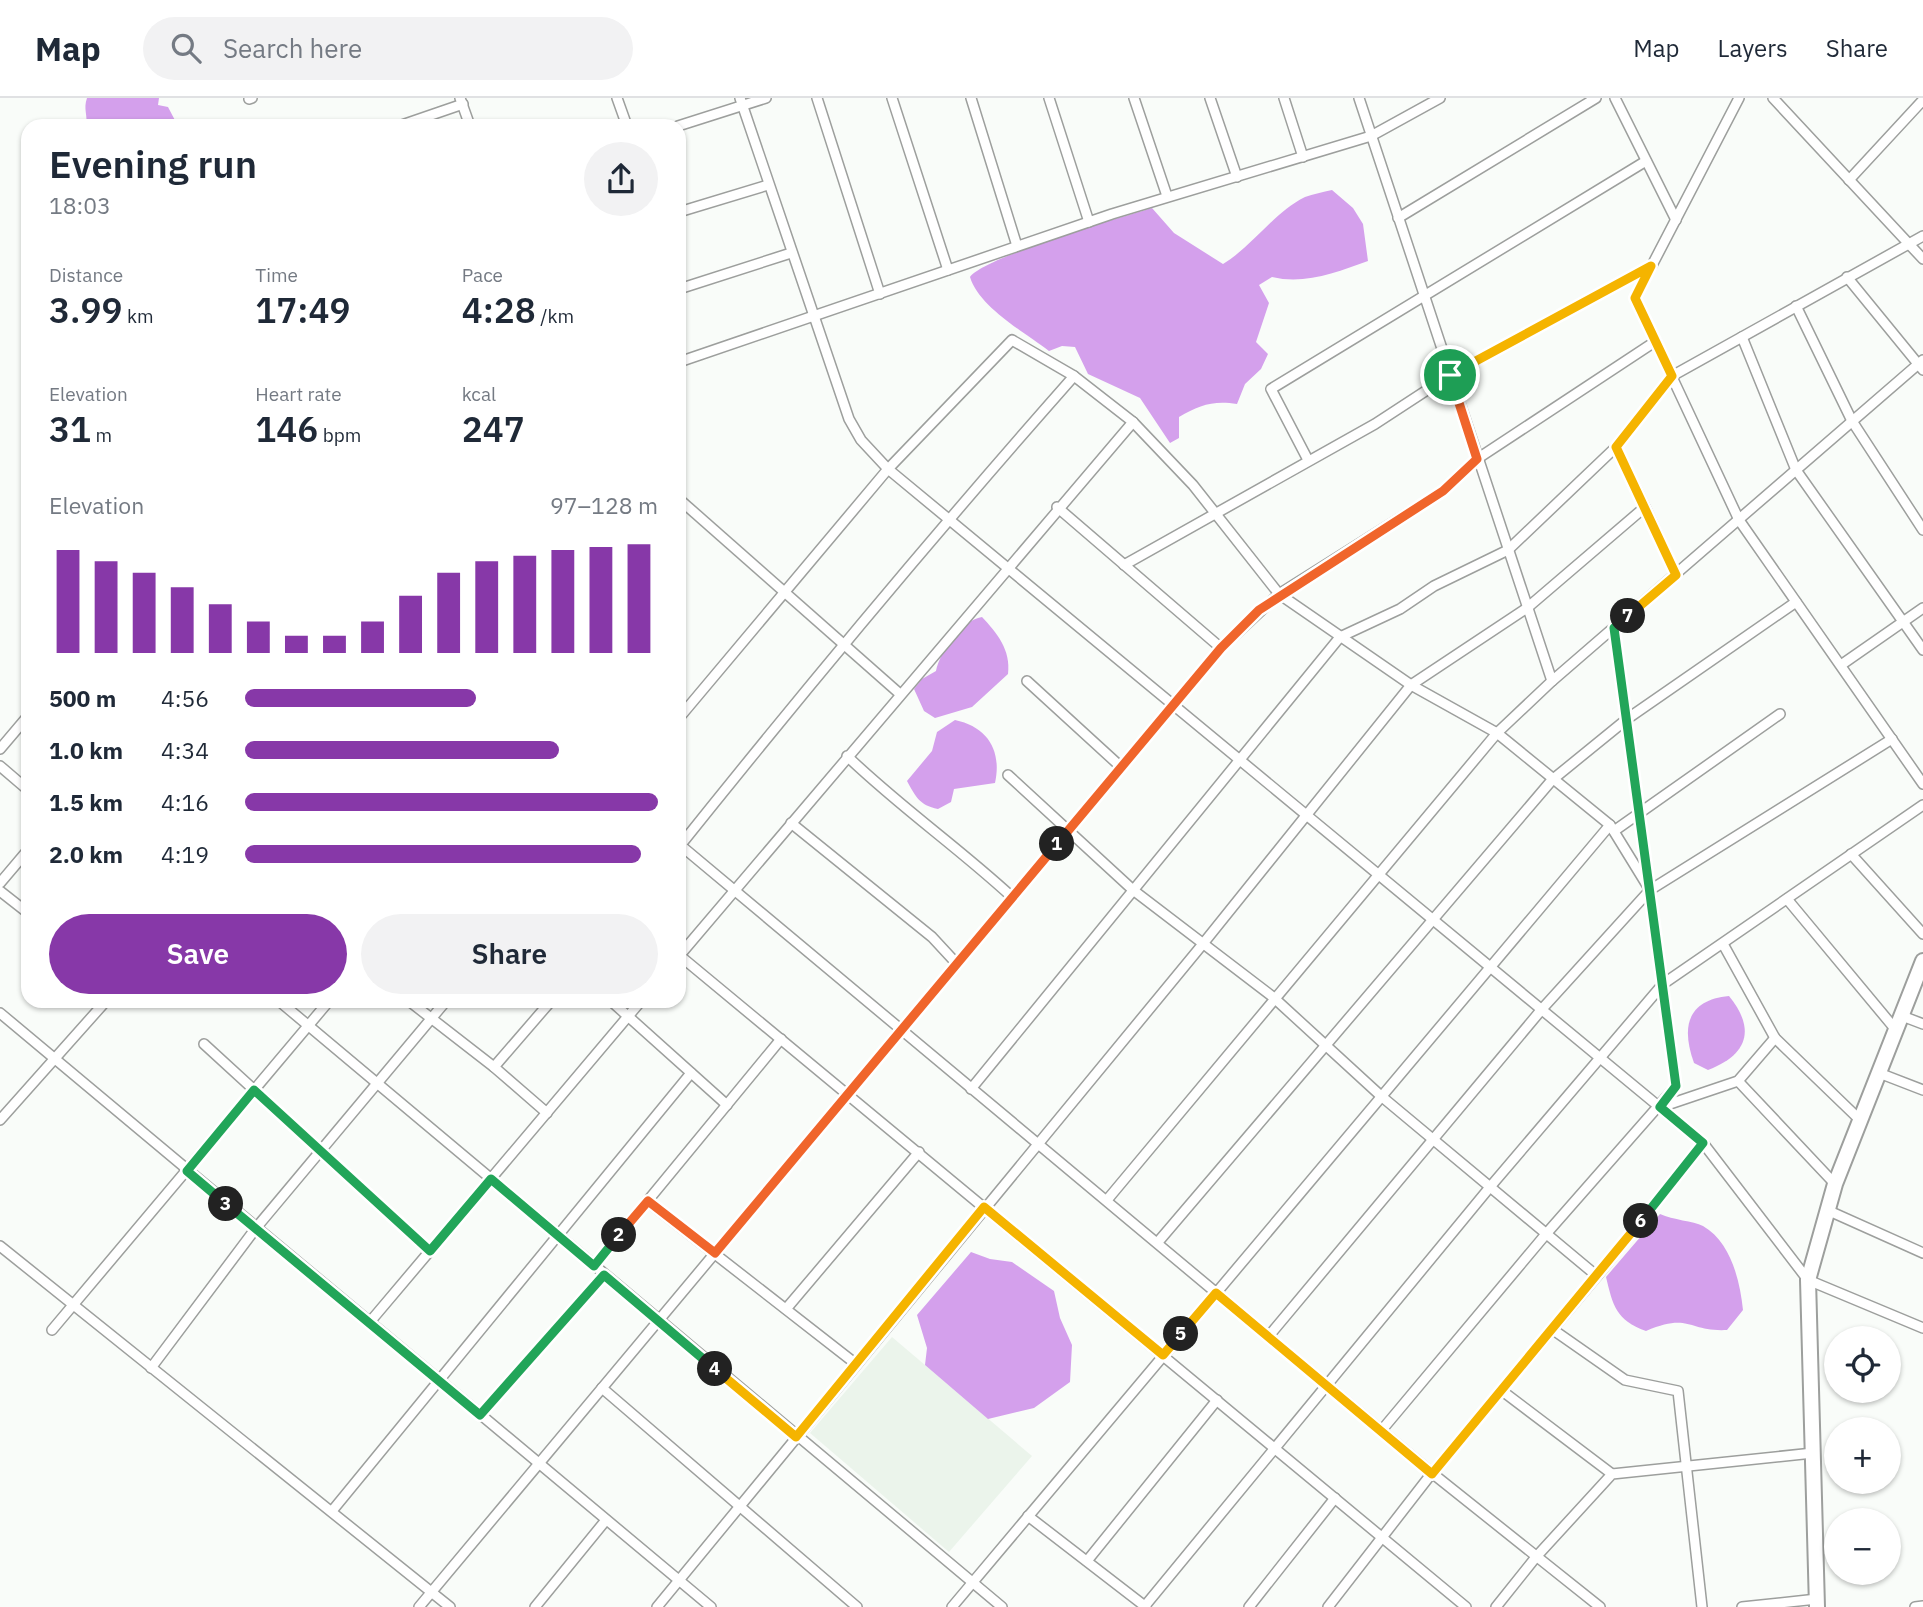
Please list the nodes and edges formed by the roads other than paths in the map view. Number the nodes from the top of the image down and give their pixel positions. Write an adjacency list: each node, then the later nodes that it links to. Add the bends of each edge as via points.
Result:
1 (617, 98): 21 (street)
2 (766, 98): 18 (street)
3 (817, 98): 43 (street)
4 (892, 98): 40 (street)
5 (971, 98): 36 (street)
6 (1049, 98): 33 (street)
7 (1134, 98): 29 (street)
8 (1210, 98): 26 (street)
9 (1284, 98): 24 (street)
10 (1359, 98): 23 (street)
11 (1440, 98): 23 (street)
12 (1596, 98): 31 (street)
13 (1615, 98): 25 (street)
14 (1739, 98): 32 (street)
15 (1773, 98): 27 (street)
16 (1923, 100): 27 (street)
17 (461, 101): 19 (street); 20 (street)
18 (741, 102): 22 (street); 28 (street)
19 (416, 119)
20 (467, 119)
21 (624, 119)
22 (686, 123)
23 (1371, 136): 24 (street); 31 (street)
24 (1303, 158): 26 (street)
25 (1646, 160): 32 (street); 44 (street)
26 (1237, 177): 29 (street)
27 (1849, 180): 35 (street)
28 (768, 185): 30 (street); 37 (street)
29 (1167, 196): 33 (street)
30 (686, 210)
31 (1398, 218): 44 (street)
32 (1676, 220): 39 (street)
33 (1089, 222): 36 (street)
34 (1923, 236): 35 (street)
35 (1909, 244): 38 (street); 41 (street)
36 (1017, 246): 40 (street)
37 (791, 253): 42 (street); 46 (street)
38 (1923, 259)
39 (1651, 266): 48 (street, via 1635,298); 51 (street)
40 (948, 270): 43 (street)
41 (1847, 277): 45 (street); 50 (street)
42 (686, 287)
43 (880, 294): 46 (street)
44 (1424, 297): 51 (street); 58 (street, via 1271,388)
45 (1796, 306): 47 (street); 54 (street)
46 (813, 317): 49 (street); 59 (street, via 849,419 860,440)
47 (1742, 337): 53 (street); 60 (street)
48 (1656, 341): 53 (street); 57 (street)
49 (686, 360)
50 (1921, 365): 54 (street)
51 (1450, 375): 57 (street); 58 (street, via 1375,424)
52 (1074, 376): 55 (street); 59 (street, via 1012,340); 66 (street)
53 (1672, 376): 56 (street); 67 (street)
54 (1852, 421): 60 (street); 65 (street)
55 (1133, 422): 62 (street); 64 (street)
56 (1616, 447): 63 (street); 69 (street)
57 (1477, 459): 69 (street); 74 (street, via 1443,491)
58 (1308, 460): 64 (street)
59 (888, 469): 66 (street); 73 (street)
60 (1796, 470): 67 (street); 78 (street)
61 (686, 505): 73 (street)
62 (1057, 507): 70 (street); 71 (street)
63 (1644, 507): 72 (street); 76 (street)
64 (1214, 514): 70 (street); 74 (street)
65 (1919, 517): 68 (street)
66 (948, 518): 71 (street); 81 (street)
67 (1739, 520): 72 (street); 75 (street)
68 (1923, 530)
69 (1507, 550): 76 (street); 80 (street)
70 (1124, 565): 82 (street)
71 (1007, 567): 88 (street); 89 (street)
72 (1676, 575): 79 (street)
73 (787, 591): 81 (street); 90 (street)
74 (1279, 594): 80 (street); 82 (street)
75 (1796, 602): 84 (street); 92 (street)
76 (1527, 608): 86 (street); 87 (street)
77 (1923, 608): 78 (street)
78 (1903, 622): 83 (street); 84 (street)
79 (1614, 628): 86 (street); 92 (street)
80 (1340, 637): 87 (street); 98 (street)
81 (844, 642): 88 (street); 111 (street)
82 (1221, 648): 89 (street)
83 (1923, 650)
84 (1840, 665): 95 (street)
85 (1027, 681): 100 (street)
86 (1552, 681): 94 (street)
87 (1411, 685): 94 (street); 107 (street)
88 (900, 694): 97 (street)
89 (1174, 705): 98 (street); 100 (street)
90 (686, 710)
91 (1780, 714): 106 (street)
92 (1627, 719): 102 (street); 106 (street)
93 (21, 724): 96 (street)
94 (1497, 733): 102 (street); 115 (street)
95 (1892, 739): 104 (street); 118 (street)
96 (0, 749)
97 (847, 756): 108 (street); 121 (street)
98 (1241, 761): 107 (street); 117 (street)
99 (0, 766): 103 (street)
100 (1121, 767): 110 (street)
101 (1008, 775): 110 (street, via 1054,814)
102 (1552, 780): 109 (street); 124 (street)
103 (21, 784)
104 (1923, 784)
105 (1923, 805): 113 (street)
106 (1640, 813): 109 (street); 118 (street)
107 (1306, 814): 115 (street); 127 (street)
108 (791, 823): 120 (street); 131 (street, via 932,937)
109 (1612, 828): 118 (street); 132 (street)
110 (1067, 832): 117 (street); 121 (street)
111 (686, 836)
112 (686, 851): 120 (street)
113 (1851, 854): 122 (street); 125 (street)
114 (21, 858): 116 (street)
115 (1380, 873): 124 (street); 134 (street)
116 (0, 883)
117 (1133, 890): 127 (street); 163 (street)
118 (1650, 890): 133 (street); 143 (street)
119 (0, 891): 123 (street)
120 (734, 891): 128 (street); 150 (street)
121 (1012, 897): 131 (street)
122 (1787, 899): 126 (street); 151 (street)
123 (21, 908)
124 (1432, 918): 132 (street); 155 (street)
125 (1923, 934)
126 (1723, 944): 133 (street); 152 (street)
127 (1202, 945): 134 (street); 175 (street)
128 (686, 947)
129 (686, 961): 153 (street)
130 (1923, 961): 146 (highway)
131 (957, 964): 150 (street)
132 (1490, 967): 143 (street); 167 (street)
133 (1663, 984): 157 (street); 169 (street, via 1676,1086)
134 (1275, 999): 155 (street); 182 (street)
135 (100, 1008): 156 (street)
136 (287, 1008): 149 (street)
137 (323, 1008): 149 (street)
138 (417, 1008): 147 (street)
139 (440, 1008): 147 (street)
140 (545, 1008): 158 (street)
141 (619, 1008): 145 (street)
142 (635, 1008): 145 (street)
143 (1542, 1009): 157 (street); 173 (street)
144 (0, 1013): 156 (street)
145 (628, 1016): 159 (street); 170 (street)
146 (1902, 1016): 148 (street); 151 (highway)
147 (430, 1020): 158 (street); 162 (street)
148 (1923, 1024)
149 (309, 1026): 162 (street); 164 (street)
150 (902, 1029): 163 (street); 166 (street)
151 (1896, 1030): 160 (highway)
152 (1775, 1038): 161 (street); 172 (street)
153 (781, 1039): 166 (street); 168 (street)
154 (204, 1044): 164 (street)
155 (1326, 1046): 167 (street); 189 (street)
156 (54, 1059): 171 (street); 178 (street)
157 (1601, 1059): 169 (street); 181 (street)
158 (494, 1067): 170 (street)
159 (691, 1073): 168 (street); 188 (street)
160 (1879, 1073): 165 (street); 172 (highway)
161 (1738, 1081): 169 (street); 180 (street)
162 (377, 1084): 176 (street); 179 (street)
163 (971, 1089): 175 (street)
164 (254, 1090): 176 (street); 178 (street)
165 (1923, 1090)
166 (848, 1094): 177 (street); 192 (street)
167 (1381, 1096): 173 (street); 198 (street)
168 (727, 1105): 183 (street)
169 (1660, 1107): 174 (street); 187 (street)
170 (547, 1112): 179 (street)
171 (0, 1120)
172 (1860, 1121): 180 (highway)
173 (1434, 1140): 181 (street); 206 (street)
174 (1703, 1143): 196 (street); 197 (street)
175 (1036, 1144): 182 (street); 184 (street)
176 (321, 1150): 186 (street); 191 (street)
177 (919, 1152): 184 (street); 200 (street)
178 (187, 1171): 186 (street); 199 (street)
179 (491, 1179): 188 (street); 191 (street)
180 (1835, 1184): 185 (highway)
181 (1490, 1187): 187 (street); 211 (street)
182 (1107, 1200): 189 (street)
183 (648, 1201): 192 (street); 194 (street)
184 (984, 1207): 207 (street); 208 (street)
185 (1827, 1210): 193 (street); 197 (highway)
186 (256, 1228): 202 (street); 209 (street)
187 (1546, 1234): 196 (street); 216 (street)
188 (558, 1236): 194 (street); 210 (street)
189 (1158, 1242): 198 (street)
190 (0, 1246): 199 (street)
191 (430, 1251): 202 (street)
192 (715, 1253): 200 (street); 201 (street)
193 (1923, 1253)
194 (594, 1266): 195 (street)
195 (604, 1275): 201 (street); 215 (street)
196 (1597, 1276): 204 (street)
197 (1808, 1280): 203 (street); 219 (highway)
198 (1216, 1293): 206 (street); 207 (street)
199 (72, 1306): 205 (street); 209 (street)
200 (786, 1309): 208 (street)
201 (658, 1321): 212 (street); 217 (street)
202 (369, 1323): 210 (street)
203 (1923, 1328)
204 (1552, 1329): 213 (street); 221 (street, via 1625,1380 1678,1391)
205 (52, 1330)
206 (1268, 1337): 211 (street)
207 (1163, 1355): 214 (street); 227 (street)
208 (856, 1364): 217 (street)
209 (151, 1368): 226 (street)
210 (439, 1381): 215 (street); 226 (street)
211 (1327, 1384): 216 (street); 218 (street)
212 (603, 1388): 220 (street); 225 (street)
213 (1502, 1390): 222 (street); 223 (street)
214 (1217, 1400): 218 (street); 231 (street)
215 (480, 1415): 220 (street)
216 (1381, 1431): 222 (street)
217 (796, 1437): 225 (street); 233 (street)
218 (1274, 1448): 224 (street); 245 (street)
219 (1813, 1453): 221 (street); 235 (highway)
220 (539, 1464): 228 (street); 234 (street)
221 (1686, 1466): 223 (street); 251 (street)
222 (1432, 1474): 229 (street); 230 (street)
223 (1612, 1474): 230 (street)
224 (1335, 1498): 229 (street); 246 (street)
225 (741, 1505): 232 (street); 242 (street)
226 (332, 1511): 234 (street)
227 (1028, 1516): 231 (street); 233 (street)
228 (606, 1520): 232 (street); 239 (street)
229 (1383, 1538): 247 (street); 248 (street)
230 (1536, 1557): 249 (street); 250 (street)
231 (1087, 1561): 245 (street)
232 (678, 1580): 240 (street); 241 (street)
233 (972, 1582): 243 (street); 244 (street)
234 (433, 1591): 237 (street); 238 (street)
235 (1817, 1603): 252 (street)
236 (1923, 1606): 253 (street)
237 (419, 1607)
238 (450, 1607)
239 (535, 1607)
240 (657, 1607)
241 (710, 1607)
242 (857, 1607)
243 (952, 1607)
244 (1002, 1607)
245 (1145, 1607)
246 (1249, 1607)
247 (1328, 1607)
248 (1466, 1607)
249 (1496, 1607)
250 (1600, 1607)
251 (1702, 1607)
252 (1742, 1607)
253 (1915, 1607)

